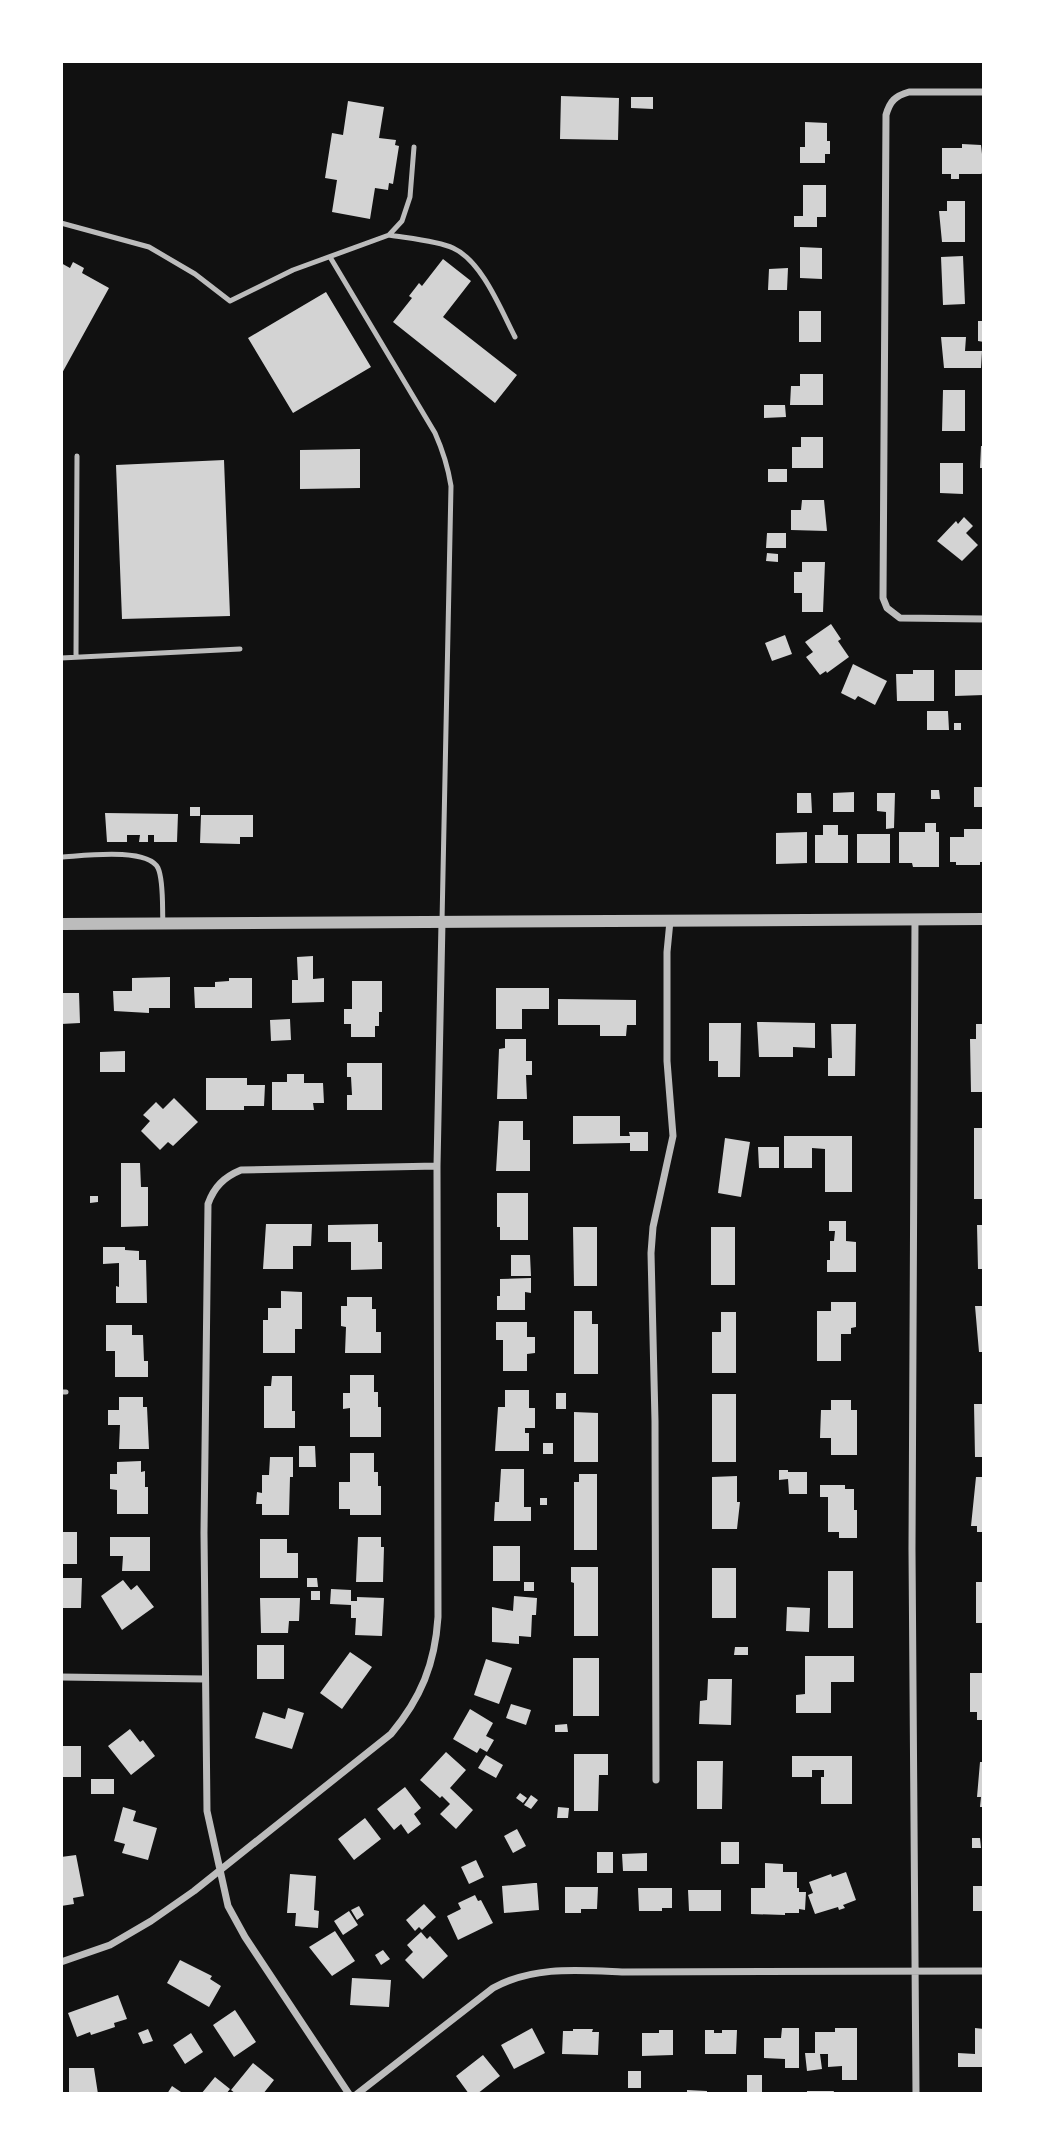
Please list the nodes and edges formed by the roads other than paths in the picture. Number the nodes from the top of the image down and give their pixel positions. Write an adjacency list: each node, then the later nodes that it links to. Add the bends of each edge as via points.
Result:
1 (984, 92): 8 (street, via 909,92 898,95 886,115 883,584 887,608 900,618)
2 (414, 147): 4 (lane, via 410,197 402,221)
3 (61, 223): 5 (lane, via 149,247 230,301)
4 (388, 235): 5 (lane); 6 (lane, via 453,248 466,257 481,274)
5 (330, 257): 16 (lane, via 435,433 449,473)
6 (515, 337)
7 (77, 456): 10 (lane)
8 (984, 619)
9 (240, 649): 10 (lane)
10 (76, 657): 11 (lane)
11 (61, 658)
12 (61, 857): 18 (lane, via 137,855 150,860 158,867)
13 (984, 919): 14 (street)
14 (915, 920): 15 (street); 25 (street, via 912,1563)
15 (670, 921): 16 (street); 22 (street, via 667,1061 673,1136 651,1253)
16 (442, 922): 18 (street); 19 (street)
17 (61, 924): 18 (street)
18 (163, 924)
19 (437, 1166): 21 (street, via 241,1170 218,1184 212,1194 206,1227); 23 (street, via 438,1617 432,1661 418,1697 391,1734)
20 (61, 1677): 21 (street)
21 (204, 1679): 23 (street, via 207,1811)
22 (656, 1780)
23 (218, 1870): 24 (street, via 194,1891 110,1945); 27 (street, via 228,1906 245,1937)
24 (61, 1962)
25 (916, 1970): 26 (street); 28 (street, via 535,1972 493,1988); 29 (street)
26 (984, 1970)
27 (349, 2094)
28 (357, 2094)
29 (916, 2094)

